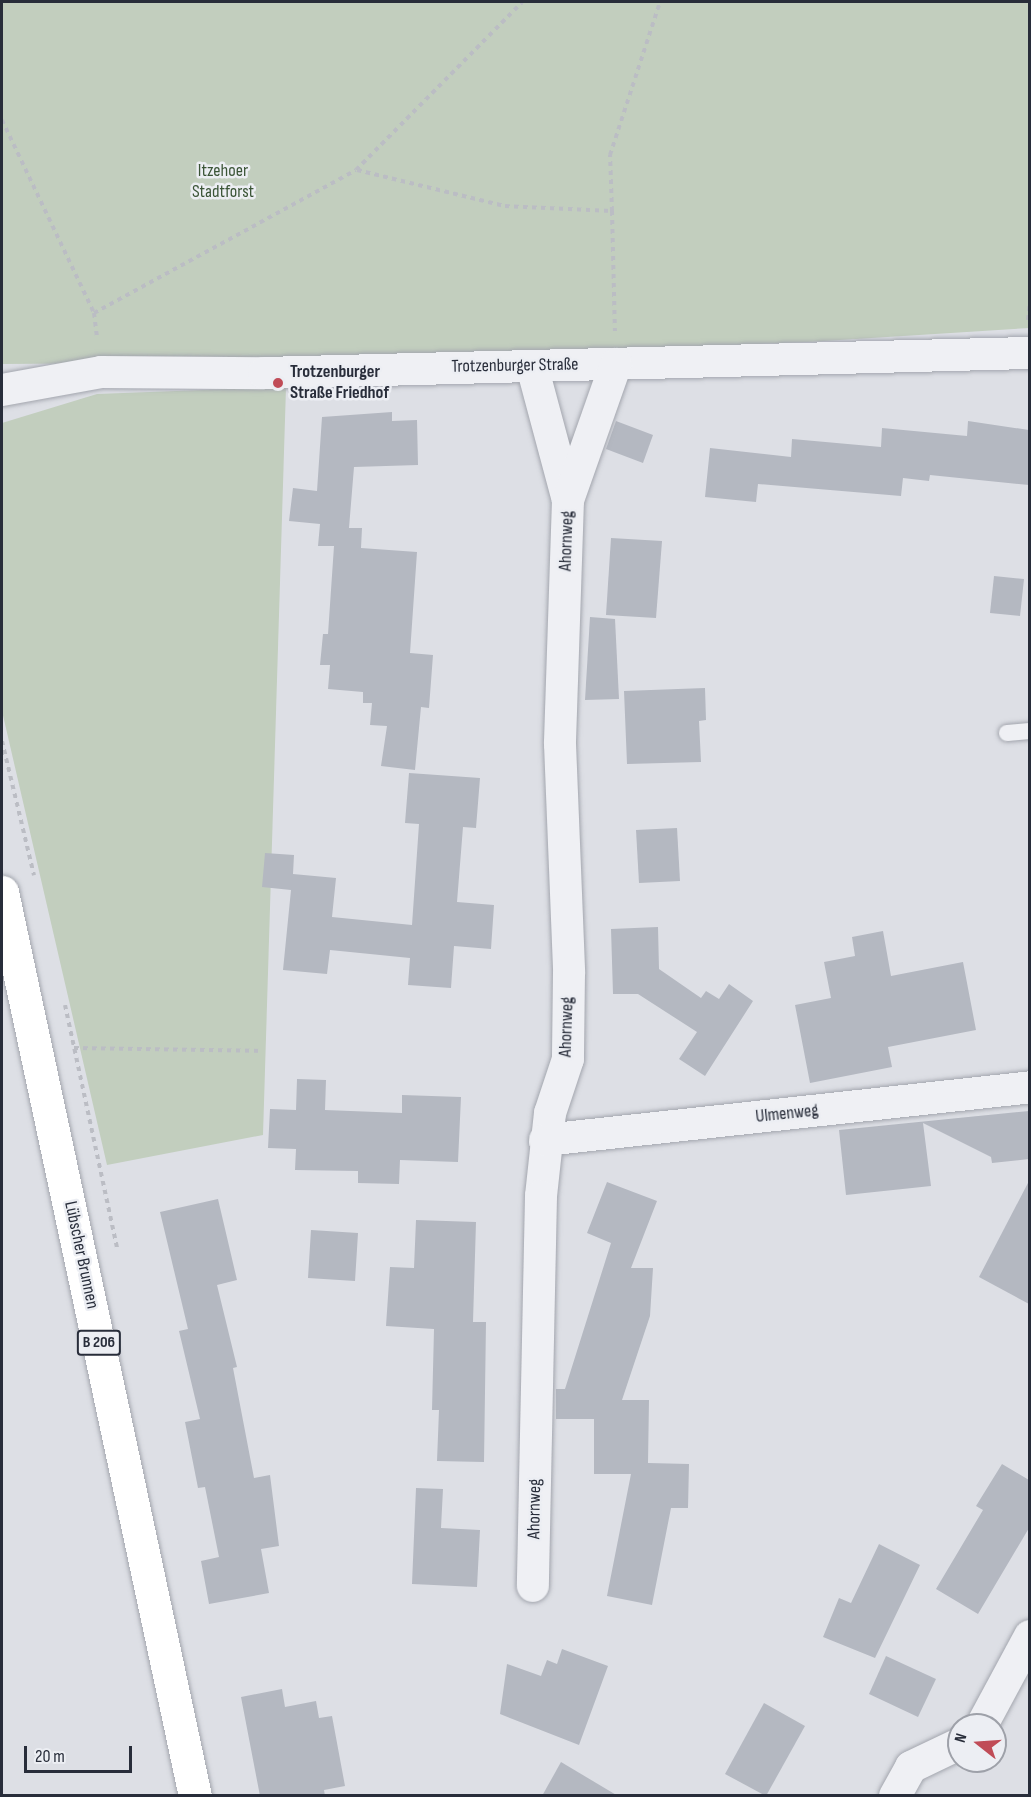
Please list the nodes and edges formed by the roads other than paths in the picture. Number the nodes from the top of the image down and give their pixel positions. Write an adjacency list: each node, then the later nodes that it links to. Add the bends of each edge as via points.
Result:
1 (1029, 353): 2 (street, Trotzenburger Straße)
2 (616, 364): 3 (street, Trotzenburger Straße); 5 (street, Ahornweg)
3 (532, 366): 4 (street, Trotzenburger Straße, via 264,373 101,372); 5 (street, Ahornweg)
4 (2, 390)
5 (568, 500): 10 (street, Ahornweg, via 560,744 569,973 568,1059)
6 (1029, 730): 7 (lane)
7 (1007, 733)
8 (2, 892): 15 (main road, Lübscher Brunnen / B 206)
9 (1029, 1087): 10 (street, Ulmenweg)
10 (545, 1140): 11 (street, Ahornweg)
11 (533, 1586)
12 (1029, 1636): 13 (street)
13 (988, 1713)
14 (947, 1750): 16 (street, via 911,1767)
15 (195, 1796)
16 (895, 1796)

